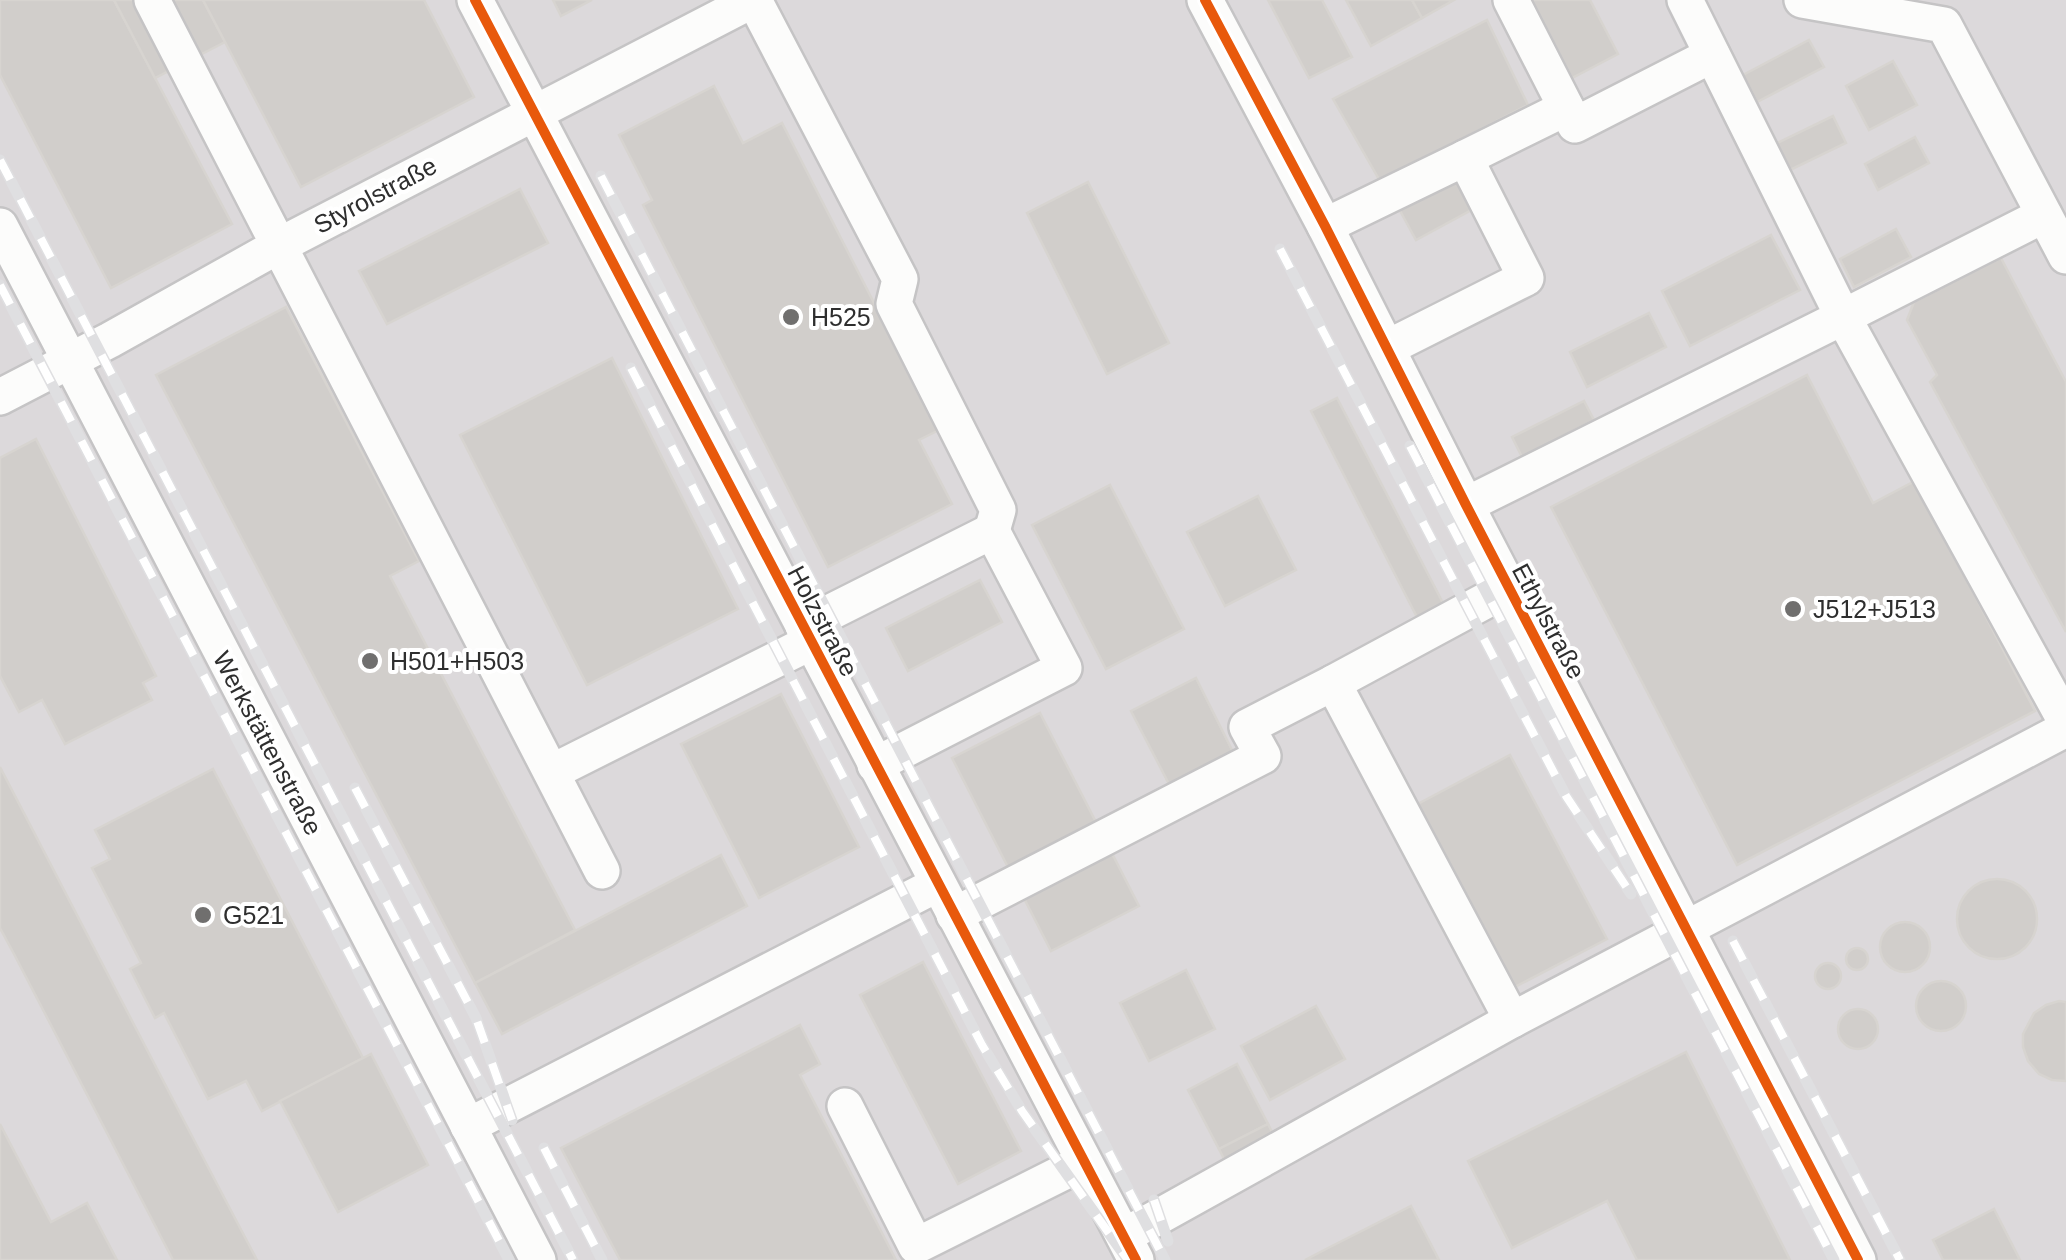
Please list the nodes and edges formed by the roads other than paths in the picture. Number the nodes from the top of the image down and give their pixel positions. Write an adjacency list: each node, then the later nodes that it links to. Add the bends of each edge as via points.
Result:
1 (152, 0): 15 (street)
2 (476, 0): 10 (street, Holzstraße)
3 (754, 0): 10 (street, Styrolstraße); 22 (street, via 900,279 894,304 998,510)
4 (1204, 0): 14 (street, Ethylstraße)
5 (1511, 0): 9 (street)
6 (1684, 0): 8 (street)
7 (1802, 0): 12 (street, via 1944,25)
8 (1712, 55): 9 (street, via 1575,125); 17 (street)
9 (1566, 108): 11 (street)
10 (534, 111): 15 (street, Styrolstraße); 24 (street, Holzstraße)
11 (1465, 158): 14 (street); 18 (street, via 1526,278)
12 (2044, 215): 16 (street); 17 (street)
13 (0, 226): 19 (street, Werkstättenstraße)
14 (1325, 226): 18 (street, Ethylstraße)
15 (280, 245): 19 (street, Styrolstraße); 28 (street)
16 (2066, 256)
17 (1843, 317): 21 (street); 26 (street)
18 (1387, 348): 21 (street, Ethylstraße)
19 (69, 362): 20 (street, Styrolstraße); 35 (street, Werkstättenstraße)
20 (0, 397)
21 (1466, 505): 23 (street, Ethylstraße)
22 (992, 530): 24 (street); 27 (street, via 1064,668)
23 (1510, 588): 25 (street); 32 (street, Ethylstraße)
24 (807, 634): 27 (street, Holzstraße); 28 (street)
25 (1333, 683): 31 (street, via 1247,727 1263,756); 33 (street)
26 (2066, 726): 32 (street)
27 (876, 765): 30 (street, Holzstraße)
28 (552, 772): 29 (street)
29 (602, 871)
30 (938, 884): 31 (street, Holzstraße); 35 (street)
31 (954, 916): 36 (street, Holzstraße)
32 (1689, 929): 33 (street); 39 (street, Ethylstraße)
33 (1512, 1020): 37 (street)
34 (845, 1106): 36 (street, via 916,1246)
35 (468, 1126): 38 (street, Werkstättenstraße)
36 (1084, 1162): 37 (street, Holzstraße)
37 (1130, 1248)
38 (538, 1260)
39 (1858, 1260)

